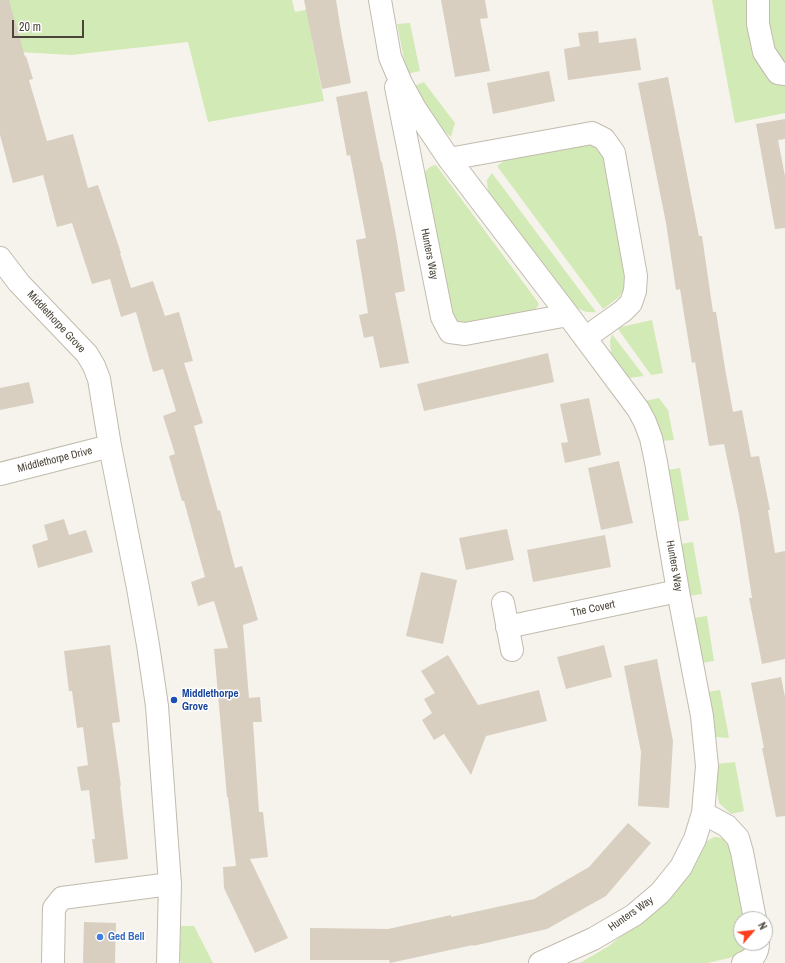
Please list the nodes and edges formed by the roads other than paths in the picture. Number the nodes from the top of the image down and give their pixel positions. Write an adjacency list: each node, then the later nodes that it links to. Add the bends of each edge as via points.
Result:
1 (380, 0): 3 (street, Hunters Way)
2 (758, 0): 4 (street, via 758,24 764,52 778,73)
3 (390, 56): 5 (street, Hunters Way, via 416,110); 7 (street, Hunters Way, via 442,317 450,332 464,334)
4 (785, 74)
5 (449, 159): 7 (street, Hunters Way); 8 (street, via 592,133 604,139 614,153 636,276 635,291 631,303 623,311)
6 (0, 258): 9 (street, Middlethorpe Grove, via 19,283 87,354 98,380)
7 (568, 315): 8 (street, Hunters Way)
8 (585, 338): 11 (street, Hunters Way, via 638,408 651,438)
9 (110, 446): 10 (street, Middlethorpe Drive); 16 (street, Middlethorpe Grove, via 155,691)
10 (0, 474)
11 (678, 591): 13 (street, The Covert); 15 (street, Hunters Way, via 702,716 707,766)
12 (503, 603): 13 (street)
13 (507, 627): 14 (street)
14 (512, 650)
15 (703, 814): 17 (street, via 727,826 738,838); 21 (street, Hunters Way, via 695,839 680,867 660,893 634,914 593,940)
16 (170, 884): 19 (street, via 62,898 54,908); 20 (street, Middlethorpe Grove)
17 (753, 911)
18 (757, 951): 22 (street, via 751,960)
19 (53, 963)
20 (168, 963)
21 (540, 963)
22 (743, 963)

